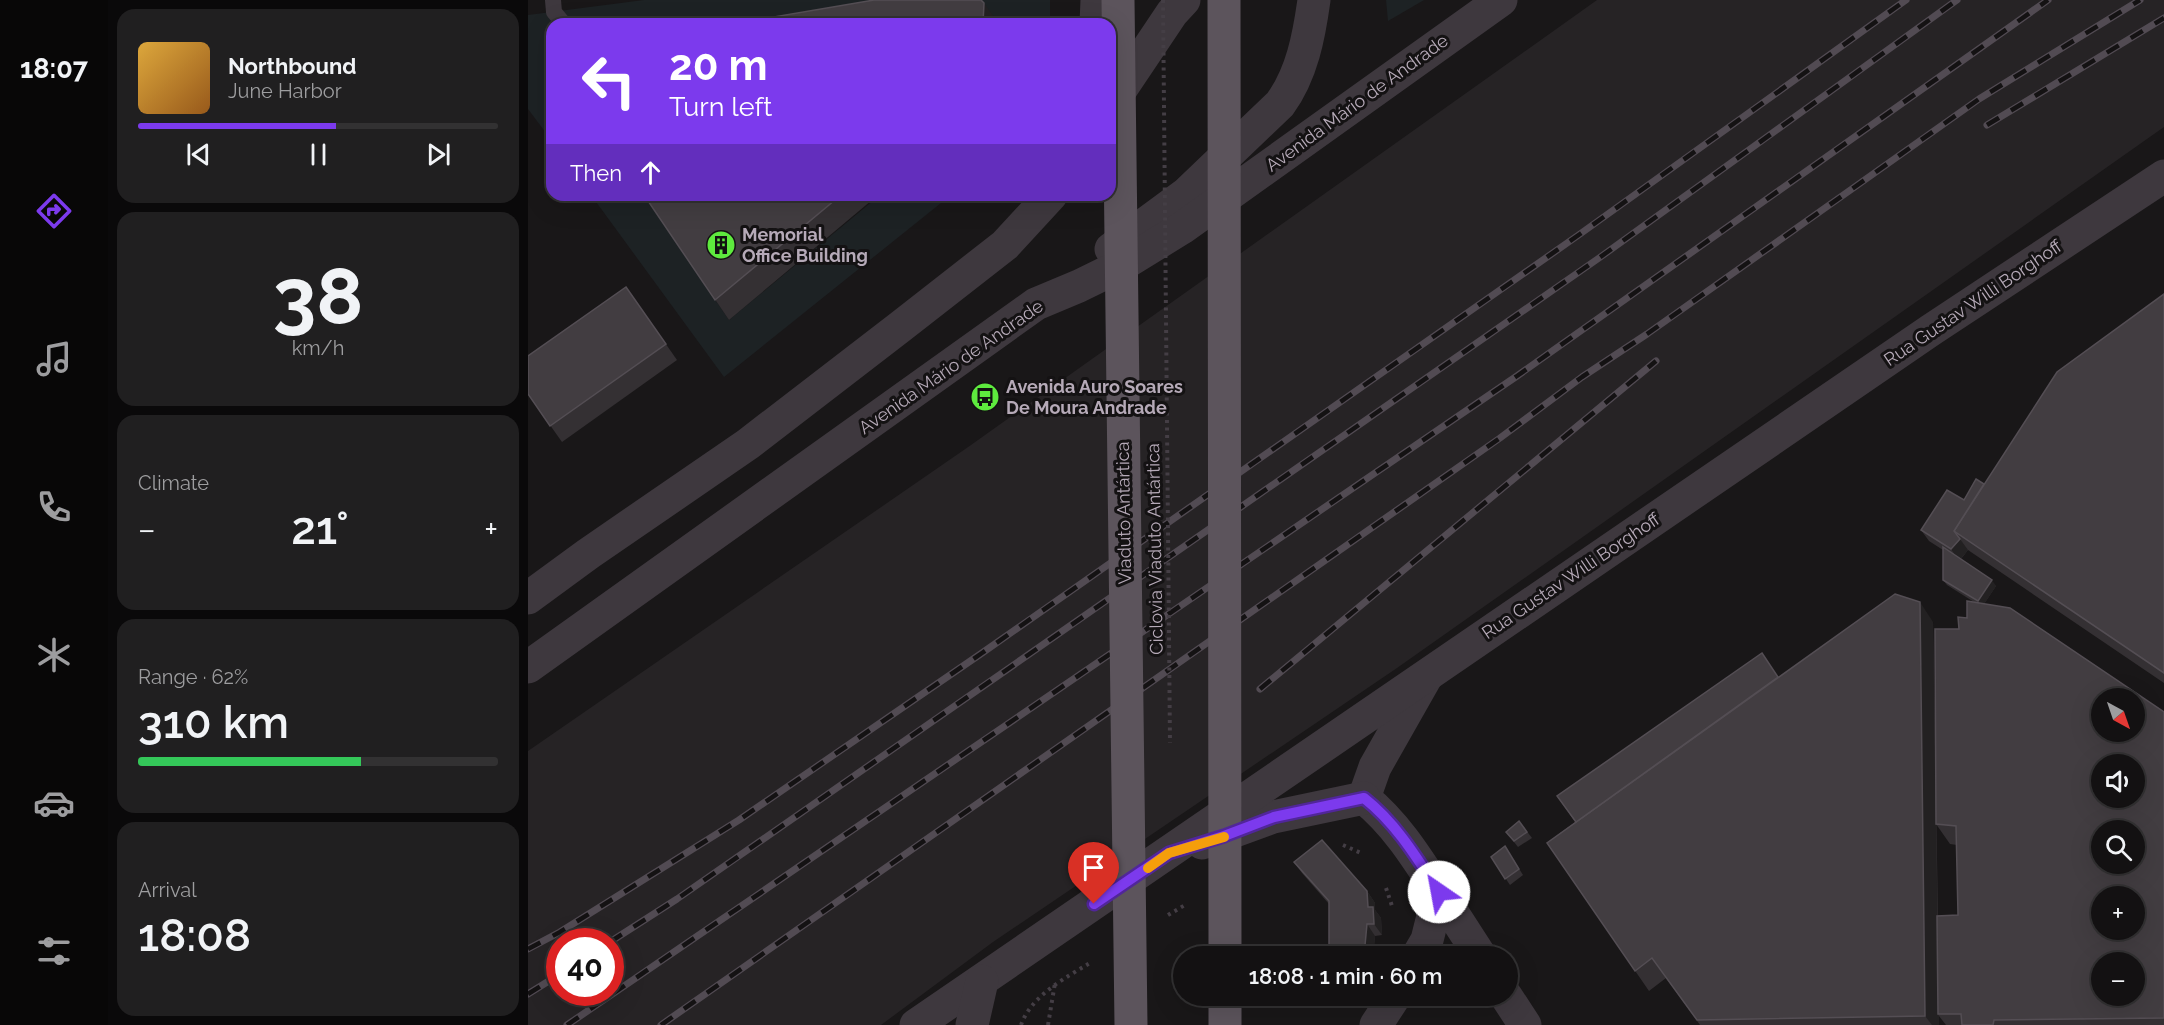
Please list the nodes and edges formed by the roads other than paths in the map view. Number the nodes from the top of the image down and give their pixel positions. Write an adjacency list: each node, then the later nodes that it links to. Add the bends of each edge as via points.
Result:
1 (553, 0): 8 (lane)
2 (1097, 0): 9 (street)
3 (1118, 0): 29 (main road, Viaduto Antártica, bridge)
4 (1184, 0): 10 (street)
5 (1224, 0): 20 (main road, bridge)
6 (1314, 0): 13 (street, via 1305,51 1290,92 1269,117 1187,193)
7 (1501, 0): 13 (street, Avenida Mário de Andrade, via 1182,228 1122,265)
8 (559, 18)
9 (1096, 18)
10 (1116, 96)
11 (2164, 176): 16 (street, Rua Gustav Willi Borghoff)
12 (1045, 201): 14 (street, via 1005,245 748,444)
13 (1036, 304): 15 (street, Avenida Mário de Andrade)
14 (528, 598)
15 (528, 667)
16 (1428, 673): 17 (street, via 1375,767); 18 (street, Rua Gustav Willi Borghoff)
17 (1364, 798): 18 (street, via 1274,817); 19 (street, via 1383,813 1405,840)
18 (1169, 853): 23 (street, Rua Gustav Willi Borghoff)
19 (1439, 892): 21 (street); 22 (street)
20 (1225, 946)
21 (1423, 946)
22 (1474, 946)
23 (981, 981): 27 (street, Rua Gustav Willi Borghoff); 28 (street)
24 (1225, 1006): 30 (main road)
25 (1388, 1006): 31 (street)
26 (1513, 1006): 32 (street)
27 (916, 1025)
28 (972, 1025)
29 (1131, 1025)
30 (1225, 1025)
31 (1376, 1025)
32 (1525, 1025)

